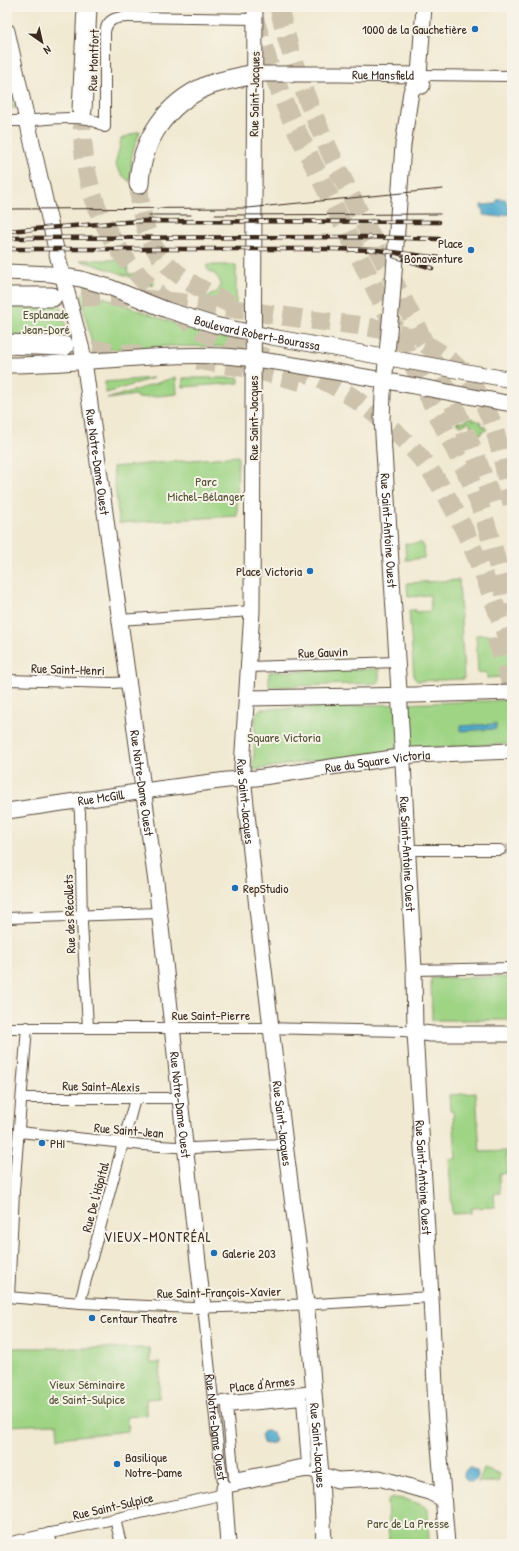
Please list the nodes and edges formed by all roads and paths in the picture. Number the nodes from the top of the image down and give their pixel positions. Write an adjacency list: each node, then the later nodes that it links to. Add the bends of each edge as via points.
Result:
1 (75, 7): 2 (highway, via 82,101)
2 (87, 7)
3 (424, 7): 7 (main road, Rue Saint-Antoine Ouest)
4 (255, 13): 6 (main road, Rue Saint-Jacques); 10 (street, Rue Montfort, via 118,17 109,21 105,32 105,127 90,119 39,118)
5 (7, 31): 10 (main road, Rue Notre-Dame Ouest)
6 (254, 74): 7 (main road, Rue Mansfield); 11 (highway, via 207,86 189,95 169,112 147,144); 16 (main road, Rue Saint-Jacques)
7 (419, 75): 8 (street, Rue Mansfield); 19 (main road, Rue Saint-Antoine Ouest, via 411,92 403,145)
8 (512, 76)
9 (7, 121): 10 (street)
10 (28, 122): 13 (main road, Rue Notre-Dame Ouest)
11 (139, 184)
12 (7, 272): 13 (main road, Boulevard Robert-Bourassa)
13 (63, 276): 16 (main road, Boulevard Robert-Bourassa, via 109,287 193,319); 21 (main road, Rue Notre-Dame Ouest)
14 (7, 297): 15 (highway)
15 (52, 297)
16 (253, 333): 19 (main road, Boulevard Robert-Bourassa); 20 (main road, Rue Saint-Jacques)
17 (7, 344): 18 (highway)
18 (64, 346)
19 (386, 357): 23 (main road, Rue Saint-Antoine Ouest); 24 (main road, Boulevard Robert-Bourassa)
20 (253, 359): 21 (main road, Boulevard Robert-Bourassa, via 181,356); 23 (main road, Boulevard Robert-Bourassa); 26 (main road, Rue Saint-Jacques)
21 (84, 362): 22 (main road, Boulevard Robert-Bourassa); 27 (main road, Rue Notre-Dame Ouest)
22 (7, 365)
23 (384, 380): 25 (main road, Boulevard Robert-Bourassa); 28 (main road, Rue Saint-Antoine Ouest, via 383,442)
24 (512, 380)
25 (512, 404)
26 (252, 611): 27 (street); 29 (main road, Rue Saint-Jacques)
27 (120, 620): 31 (main road, Rue Notre-Dame Ouest)
28 (397, 662): 29 (street, Rue Gauvin); 33 (main road, Rue Saint-Antoine Ouest)
29 (249, 667): 34 (main road, Rue Saint-Jacques)
30 (7, 680): 31 (street, Rue Saint-Henri)
31 (128, 682): 38 (main road, Rue Notre-Dame Ouest)
32 (512, 692): 33 (main road)
33 (399, 695): 34 (main road); 36 (main road, Rue Saint-Antoine Ouest)
34 (247, 698): 37 (main road, Rue Saint-Jacques)
35 (512, 751): 36 (main road, Rue du Square Victoria)
36 (402, 757): 37 (main road, Rue du Square Victoria); 41 (main road, Rue Saint-Antoine Ouest)
37 (243, 779): 38 (main road, Rue McGill); 52 (main road, Rue Saint-Jacques)
38 (143, 791): 39 (main road, Rue McGill); 43 (main road, Rue Notre-Dame Ouest)
39 (78, 800): 40 (main road, Rue McGill); 44 (street, Rue des Récollets)
40 (7, 811)
41 (408, 850): 42 (street); 47 (main road, Rue Saint-Antoine Ouest)
42 (500, 850)
43 (159, 913): 44 (street); 51 (main road, Rue Notre-Dame Ouest)
44 (83, 916): 45 (street); 49 (street, Rue des Récollets)
45 (7, 918)
46 (512, 968): 47 (street)
47 (414, 970): 53 (main road, Rue Saint-Antoine Ouest)
48 (27, 1027): 49 (street, Rue Saint-Pierre); 50 (street, Rue Saint-Pierre); 55 (street)
49 (88, 1027): 51 (street, Rue Saint-Pierre)
50 (7, 1028)
51 (172, 1028): 52 (street, Rue Saint-Pierre); 56 (main road, Rue Notre-Dame Ouest)
52 (271, 1029): 53 (street, Rue Saint-Pierre); 60 (main road, Rue Saint-Jacques)
53 (415, 1032): 54 (main road); 64 (main road, Rue Saint-Antoine Ouest)
54 (512, 1034)
55 (22, 1098): 57 (street, Rue Saint-Alexis); 58 (street)
56 (180, 1098): 57 (street, Rue Saint-Alexis); 61 (main road, Rue Notre-Dame Ouest)
57 (135, 1099): 59 (street, Rue De l'Hôpital)
58 (19, 1132): 59 (street, Rue Saint-Jean); 62 (street)
59 (124, 1143): 61 (street, Rue Saint-Jean); 65 (street, Rue De l'Hôpital)
60 (285, 1144): 61 (street, Rue Saint-Jean); 66 (main road, Rue Saint-Jacques)
61 (185, 1147): 67 (main road, Rue Notre-Dame Ouest)
62 (12, 1156): 63 (street)
63 (8, 1297): 65 (street, Rue Saint-François-Xavier)
64 (431, 1298): 66 (street, Rue Saint-François-Xavier); 72 (main road, Rue Saint-Antoine Ouest)
65 (81, 1302): 67 (street, Rue Saint-François-Xavier)
66 (306, 1304): 67 (street, Rue Saint-François-Xavier); 68 (main road, Rue Saint-Jacques)
67 (203, 1307): 69 (street, Rue Notre-Dame Ouest)
68 (308, 1396): 68 (street, Place d'Armes, via 227,1407 234,1478 307,1464); 69 (street, Place d'Armes); 70 (main road, Rue Saint-Jacques)
69 (213, 1402): 71 (street, Rue Notre-Dame Ouest)
70 (321, 1475): 71 (street, via 304,1472); 72 (main road, via 338,1480 379,1478 429,1492); 79 (main road, Rue Saint-Jacques)
71 (224, 1490): 73 (street, Rue Saint-Sulpice, via 216,1496); 78 (main road, Rue Notre-Dame Ouest)
72 (443, 1499): 80 (main road, Rue Saint-Antoine Ouest)
73 (115, 1519): 74 (street, Rue Saint-Sulpice); 77 (street)
74 (49, 1533): 75 (street, Rue Saint-Sulpice); 76 (street)
75 (7, 1543)
76 (52, 1544)
77 (120, 1544)
78 (228, 1544)
79 (324, 1544)
80 (447, 1544)

